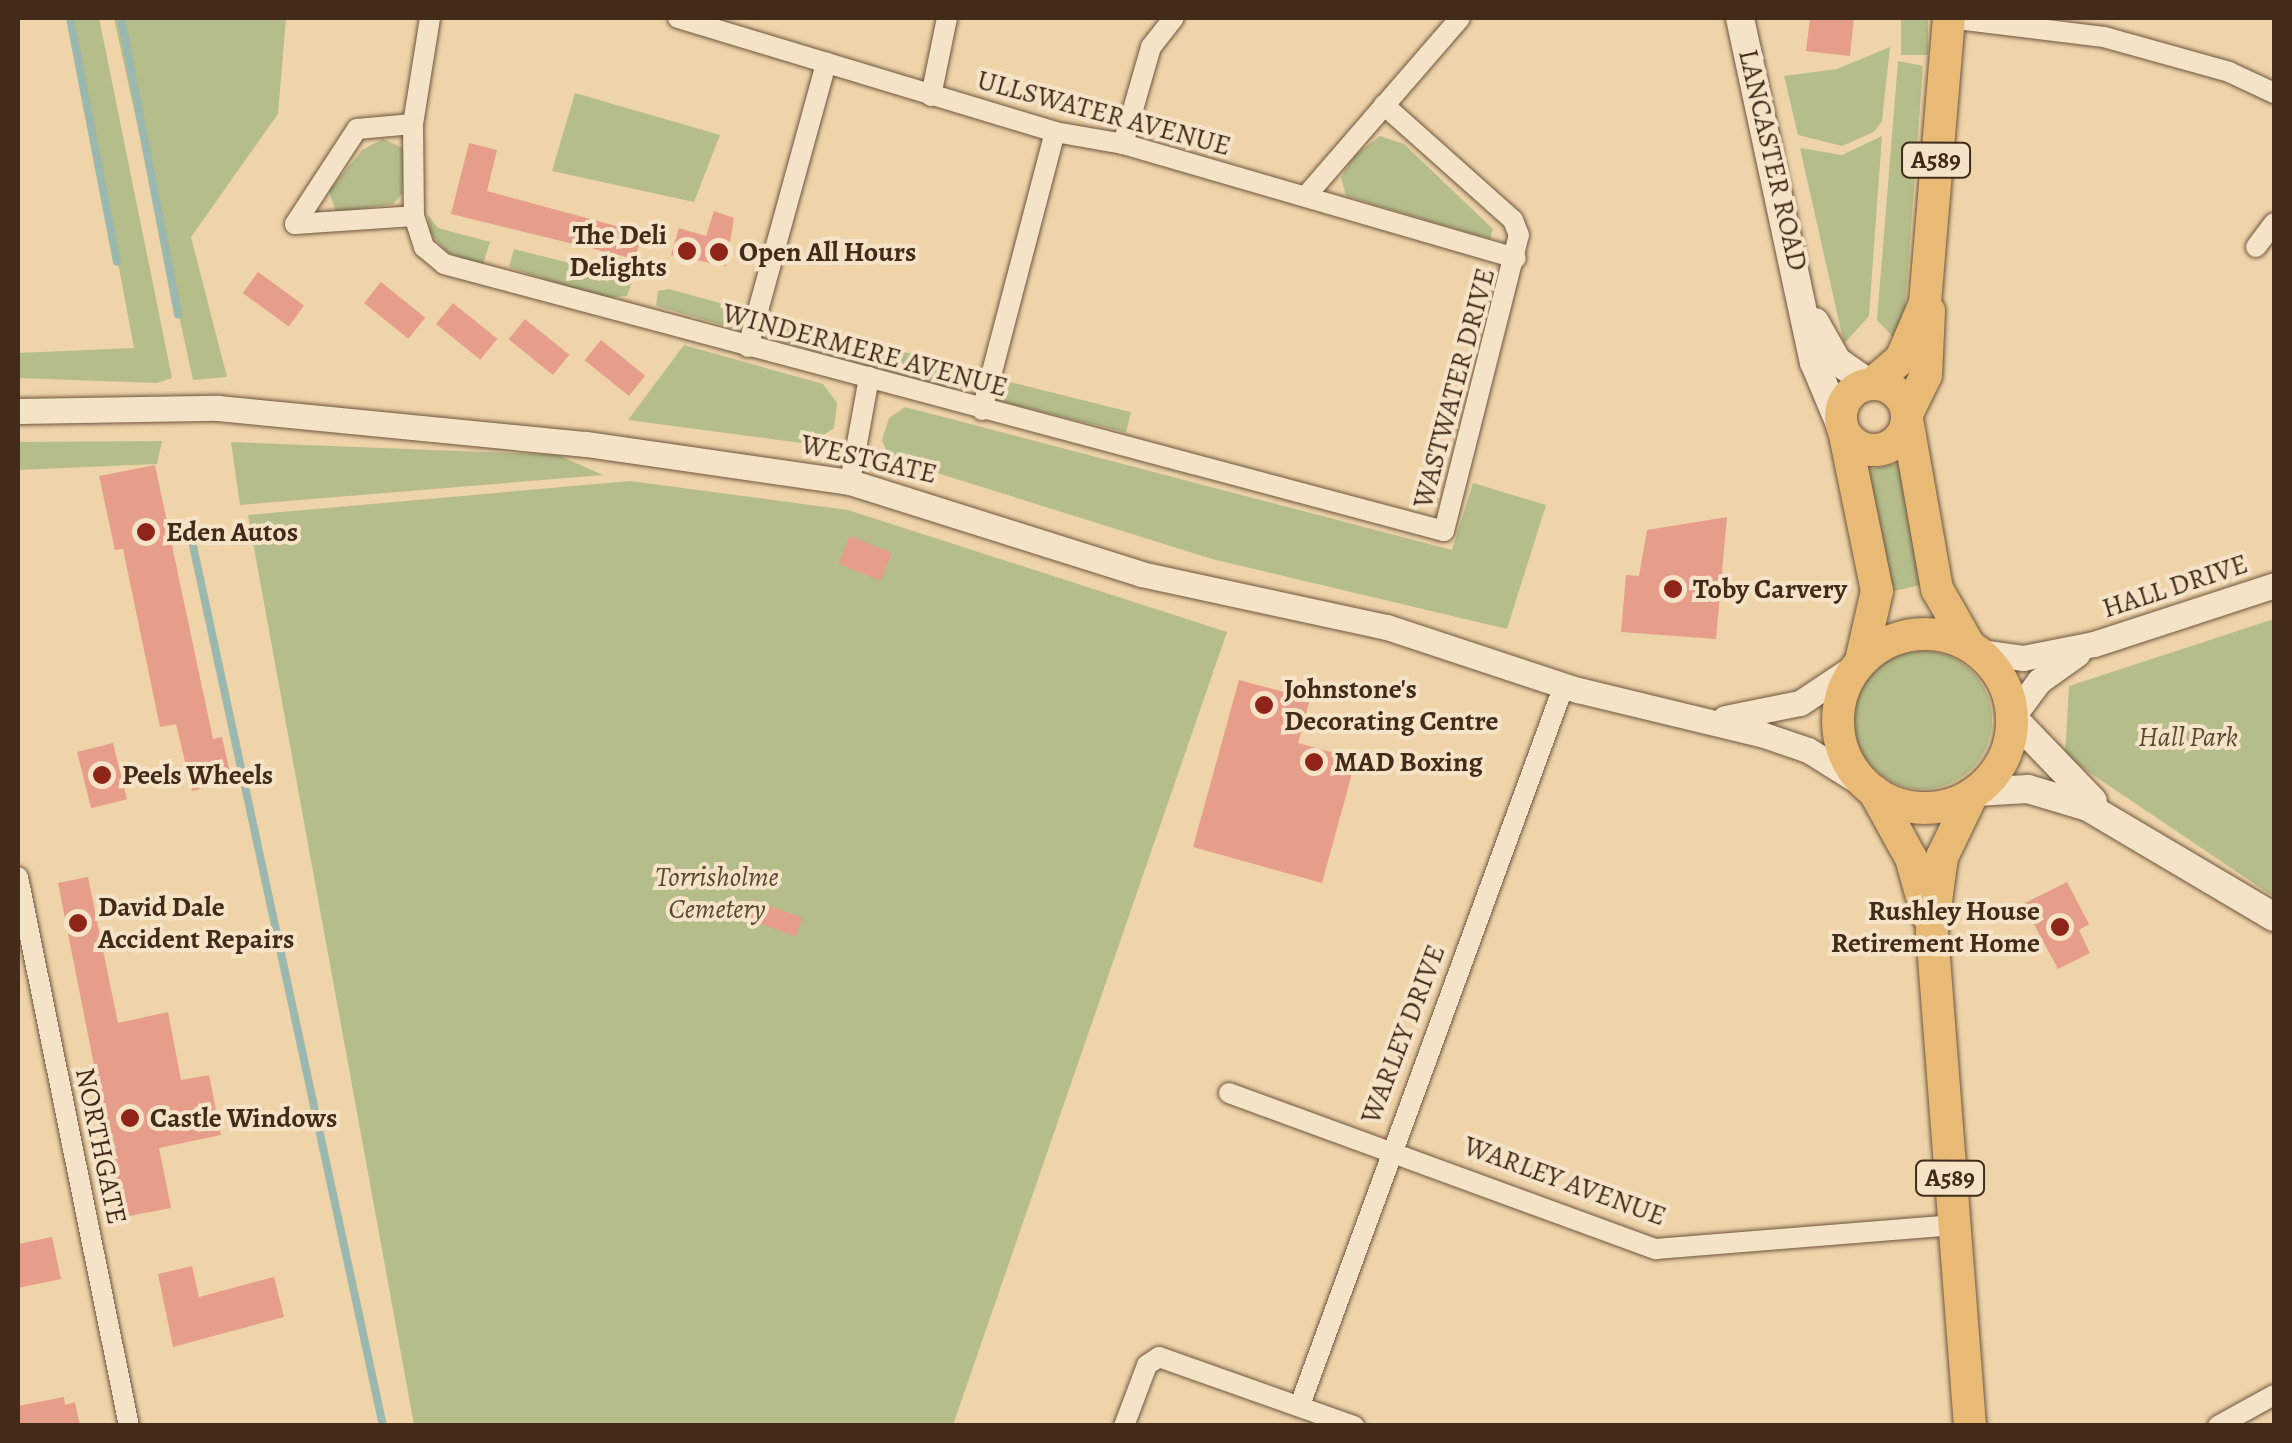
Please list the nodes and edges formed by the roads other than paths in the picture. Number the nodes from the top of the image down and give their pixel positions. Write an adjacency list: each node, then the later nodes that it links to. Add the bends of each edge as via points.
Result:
1 (430, 18): 12 (street)
2 (678, 18): 8 (street, ULLSWATER AVENUE)
3 (947, 18): 10 (street)
4 (1174, 18): 14 (street, via 1151,47)
5 (1460, 18): 11 (street)
6 (1740, 18): 21 (main road, LANCASTER ROAD)
7 (1949, 18): 9 (street, via 2104,37 2229,72); 20 (main road, A589)
8 (826, 63): 10 (street, ULLSWATER AVENUE); 22 (street)
9 (2274, 93)
10 (931, 96): 13 (street, ULLSWATER AVENUE)
11 (1384, 105): 15 (street); 19 (street, via 1513,220)
12 (413, 124): 16 (street); 16 (street, via 357,129 295,224)
13 (1055, 132): 14 (street, ULLSWATER AVENUE); 25 (street)
14 (1122, 144): 15 (street, ULLSWATER AVENUE)
15 (1306, 196): 19 (street, ULLSWATER AVENUE)
16 (414, 216): 22 (street, WINDERMERE AVENUE, via 424,248 472,274)
17 (2274, 223): 18 (street)
18 (2256, 246)
19 (1516, 258): 30 (street, WASTWATER DRIVE)
20 (1925, 303): 24 (main road, A589, via 1901,359); 27 (main road, A589, via 1932,319 1930,357)
21 (1805, 304): 24 (main road, LANCASTER ROAD, via 1837,361); 28 (main road, LANCASTER ROAD, via 1817,376)
22 (748, 347): 23 (street, WINDERMERE AVENUE)
23 (870, 378): 25 (street, WINDERMERE AVENUE); 29 (street)
24 (1871, 383): 27 (main road, via 1895,391); 28 (main road, A589, via 1842,404)
25 (982, 410): 30 (street, WINDERMERE AVENUE)
26 (18, 411): 29 (street, WESTGATE, via 218,408 586,444)
27 (1907, 416): 28 (main road, A589, via 1902,435 1883,449 1866,450); 33 (main road, via 1937,589)
28 (1844, 432): 34 (main road, LANCASTER ROAD / A589, via 1877,592)
29 (850, 482): 35 (street, WESTGATE, via 1142,574 1387,627)
30 (1444, 531)
31 (2274, 585): 32 (street, HALL DRIVE)
32 (2094, 644): 33 (street, HALL DRIVE, via 2023,658); 37 (street, HALL DRIVE, via 2039,681)
33 (1974, 648): 34 (main road, via 1948,636 1904,636); 37 (main road, via 1999,674)
34 (1859, 663): 36 (street, WESTGATE, via 1824,690 1775,711); 38 (main road, A589, via 1838,710 1840,738)
35 (1564, 685): 36 (street, WESTGATE); 45 (street, WARLEY DRIVE)
36 (1680, 717): 38 (street, WESTGATE, via 1808,750)
37 (2013, 717): 39 (main road, A589, via 2005,758); 40 (main road, via 2062,775)
38 (1872, 790): 39 (main road, via 1920,808); 43 (main road, A589, via 1910,858)
39 (1974, 793): 40 (main road, via 2041,791); 43 (main road, A589, via 1942,857)
40 (2122, 823): 42 (main road)
41 (18, 877): 49 (street, NORTHGATE)
42 (2274, 917)
43 (1932, 931): 46 (main road, A589)
44 (1229, 1093): 45 (street, WARLEY AVENUE)
45 (1390, 1147): 46 (street, WARLEY AVENUE, via 1656,1248); 48 (street, WARLEY DRIVE)
46 (1954, 1224): 52 (main road, A589)
47 (2274, 1395): 53 (street)
48 (1300, 1405): 50 (street, via 1150,1358); 51 (street)
49 (129, 1426)
50 (1124, 1426)
51 (1354, 1426)
52 (1970, 1426)
53 (2218, 1426)

